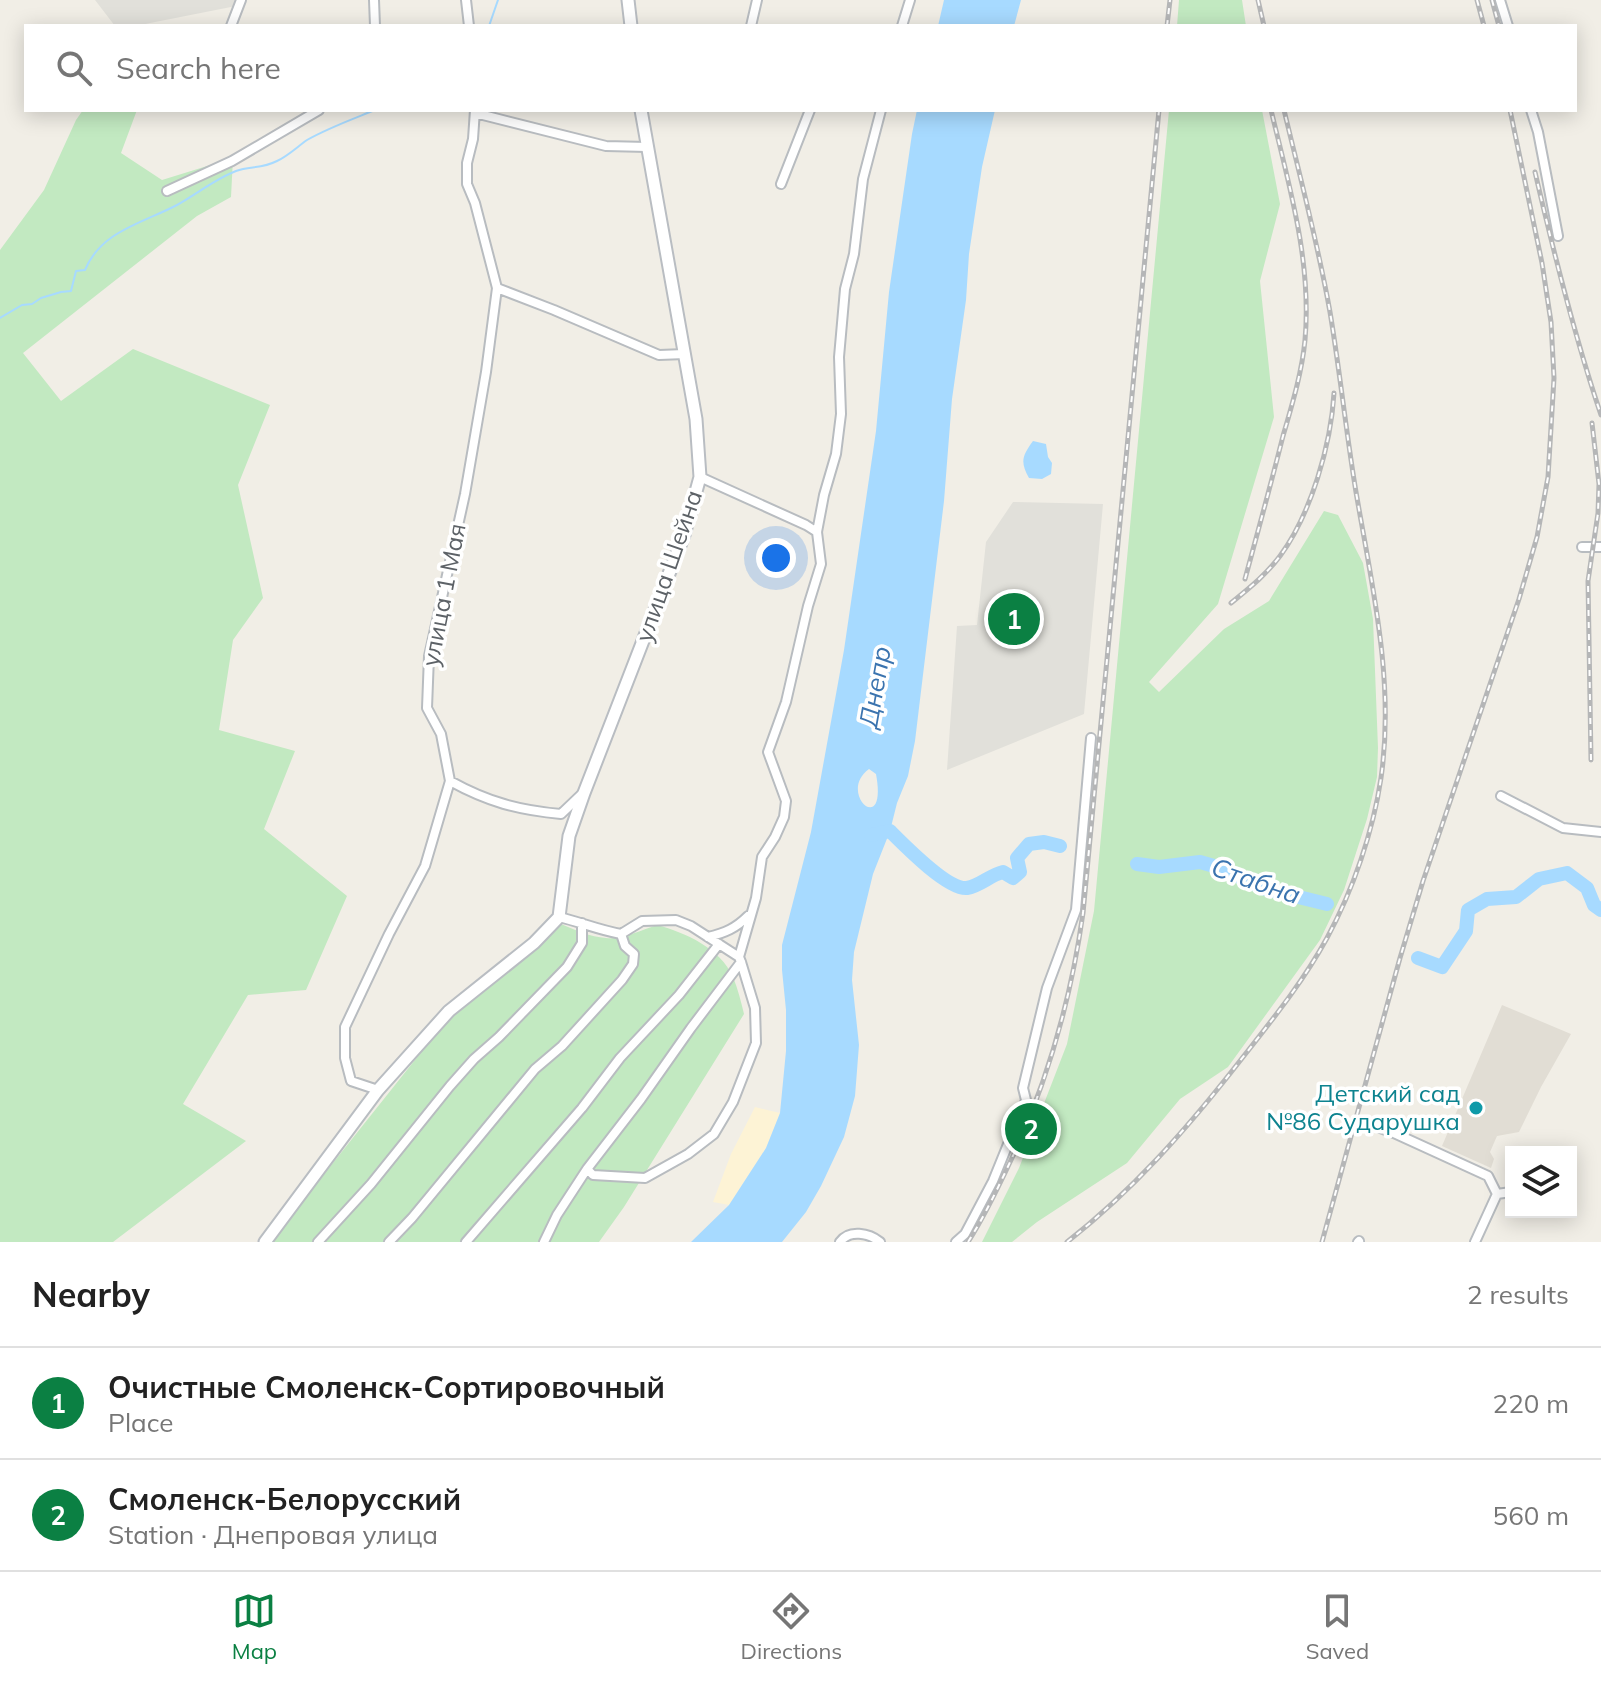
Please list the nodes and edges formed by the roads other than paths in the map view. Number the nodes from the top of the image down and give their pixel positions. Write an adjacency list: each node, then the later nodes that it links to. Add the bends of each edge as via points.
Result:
1 (241, 0): 8 (street)
2 (374, 0): 9 (street)
3 (466, 0): 10 (street)
4 (628, 0): 11 (street)
5 (757, 0): 12 (street)
6 (910, 0): 13 (street)
7 (1500, 0): 14 (street)
8 (232, 24)
9 (375, 24)
10 (469, 24)
11 (631, 24)
12 (751, 24)
13 (903, 24)
14 (1507, 24)
15 (316, 112): 23 (street, via 232,161)
16 (475, 112): 21 (street, via 606,146); 25 (street, улица 1 Мая, via 467,184)
17 (641, 112): 21 (street, улица Шейна)
18 (809, 112): 22 (street)
19 (880, 112): 28 (street, via 845,289 841,414)
20 (1532, 112): 24 (street)
21 (647, 147): 26 (street, улица Шейна)
22 (781, 184)
23 (167, 191)
24 (1558, 236)
25 (497, 288): 26 (street, via 659,355); 32 (street, улица 1 Мая, via 465,494 429,656 427,708 441,734)
26 (685, 354): 27 (street, улица Шейна)
27 (700, 477): 28 (street); 33 (street, улица Шейна, via 684,535)
28 (817, 532): 36 (street, via 821,564 768,752 786,801 784,817 762,857)
29 (1582, 547): 30 (street)
30 (1601, 547)
31 (1091, 738): 55 (street, via 1076,910 1044,999 1023,1088 1026,1100 993,1181)
32 (450, 781): 33 (street, via 476,795 549,813 561,814); 43 (street, улица 1 Мая, via 425,866 345,1027 351,1081)
33 (584, 793): 37 (street, улица Шейна, via 569,836)
34 (1501, 796): 35 (street, via 1563,828)
35 (1601, 832)
36 (752, 912): 40 (street, via 739,926); 42 (street)
37 (559, 917): 38 (street); 43 (street, via 449,1011)
38 (582, 923): 39 (street); 49 (street, via 582,943 567,967 474,1059)
39 (621, 934): 40 (street, via 642,921 676,920); 50 (street, via 634,954 622,980 535,1069)
40 (708, 937): 41 (street)
41 (719, 944): 42 (street); 51 (street)
42 (740, 960): 45 (street); 45 (street, via 755,1008 756,1043 714,1134 645,1178 593,1175)
43 (378, 1090): 48 (street)
44 (1367, 1123): 47 (street, via 1488,1176)
45 (587, 1169): 52 (street)
46 (1505, 1193): 47 (street)
47 (1497, 1194): 56 (street)
48 (265, 1242)
49 (318, 1242)
50 (389, 1242)
51 (466, 1242)
52 (544, 1242)
53 (840, 1242): 54 (street, via 854,1233)
54 (880, 1242)
55 (956, 1242)
56 (1475, 1242)

